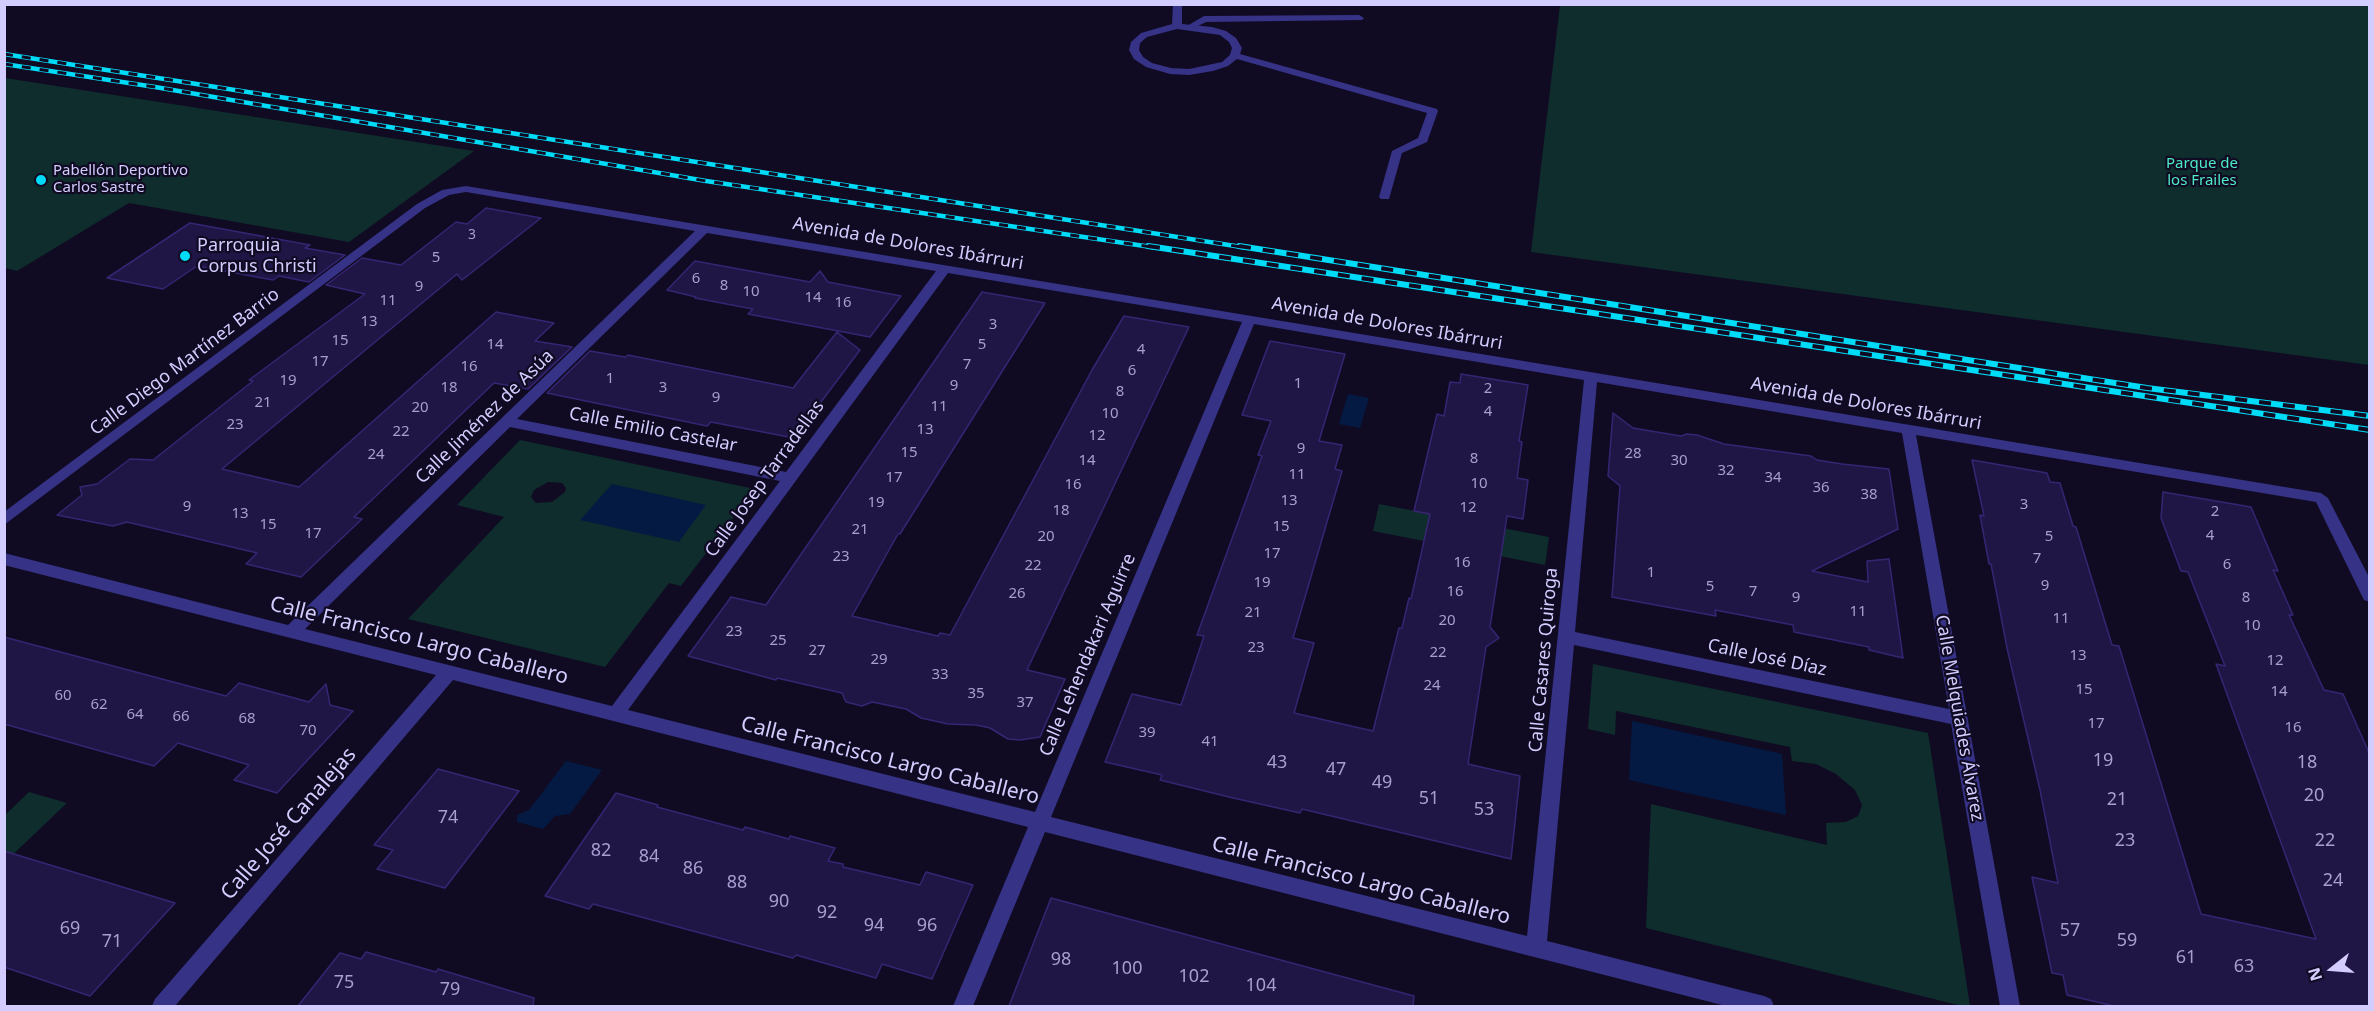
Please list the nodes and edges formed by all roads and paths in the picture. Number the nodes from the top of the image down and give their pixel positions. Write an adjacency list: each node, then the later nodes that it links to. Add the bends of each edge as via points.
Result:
1 (1178, 4): 4 (street)
2 (1359, 18): 3 (street, via 1204,19)
3 (1192, 26): 4 (street); 5 (street, via 1223,33 1233,40)
4 (1177, 27): 5 (street, via 1144,35 1134,50 1139,59 1170,71 1189,72 1225,64)
5 (1235, 56): 7 (street, via 1433,111 1423,140 1397,151)
6 (446, 192): 8 (street, Avenida de Dolores Ibárruri, via 466,189); 15 (street, Calle Diego Martínez Barrio, via 421,206)
7 (1385, 197)
8 (705, 228): 9 (street, Avenida de Dolores Ibárruri); 12 (street, Calle Jiménez de Asúa)
9 (945, 268): 10 (street, Avenida de Dolores Ibárruri); 14 (street, Calle Josep Tarradellas)
10 (1250, 319): 11 (street, Avenida de Dolores Ibárruri); 23 (street, Calle Lehendakari Aguirre)
11 (1591, 376): 13 (street, Avenida de Dolores Ibárruri); 19 (street, Calle Casares Quiroga)
12 (508, 422): 14 (street, Calle Emilio Castelar); 18 (street, Calle Jiménez de Asúa)
13 (1908, 429): 17 (street, Avenida de Dolores Ibárruri, via 2321,498); 22 (street, Calle Melquiades Álvarez)
14 (790, 478): 21 (street, Calle Josep Tarradellas)
15 (4, 520)
16 (4, 559): 18 (street, Calle Francisco Largo Caballero)
17 (2370, 596)
18 (290, 633): 20 (street, Calle Francisco Largo Caballero)
19 (1566, 637): 22 (street, Calle José Díaz); 24 (street, Calle Casares Quiroga)
20 (450, 671): 21 (street, Calle Francisco Largo Caballero); 25 (street, Calle José Canalejas)
21 (616, 714): 23 (street, Calle Francisco Largo Caballero)
22 (1959, 718): 28 (street, Calle Melquiades Álvarez)
23 (1039, 822): 24 (street, Calle Francisco Largo Caballero); 26 (street, Calle Lehendakari Aguirre)
24 (1536, 949): 27 (street, Calle Francisco Largo Caballero)
25 (162, 1006)
26 (963, 1006)
27 (1764, 1006)
28 (2010, 1006)

